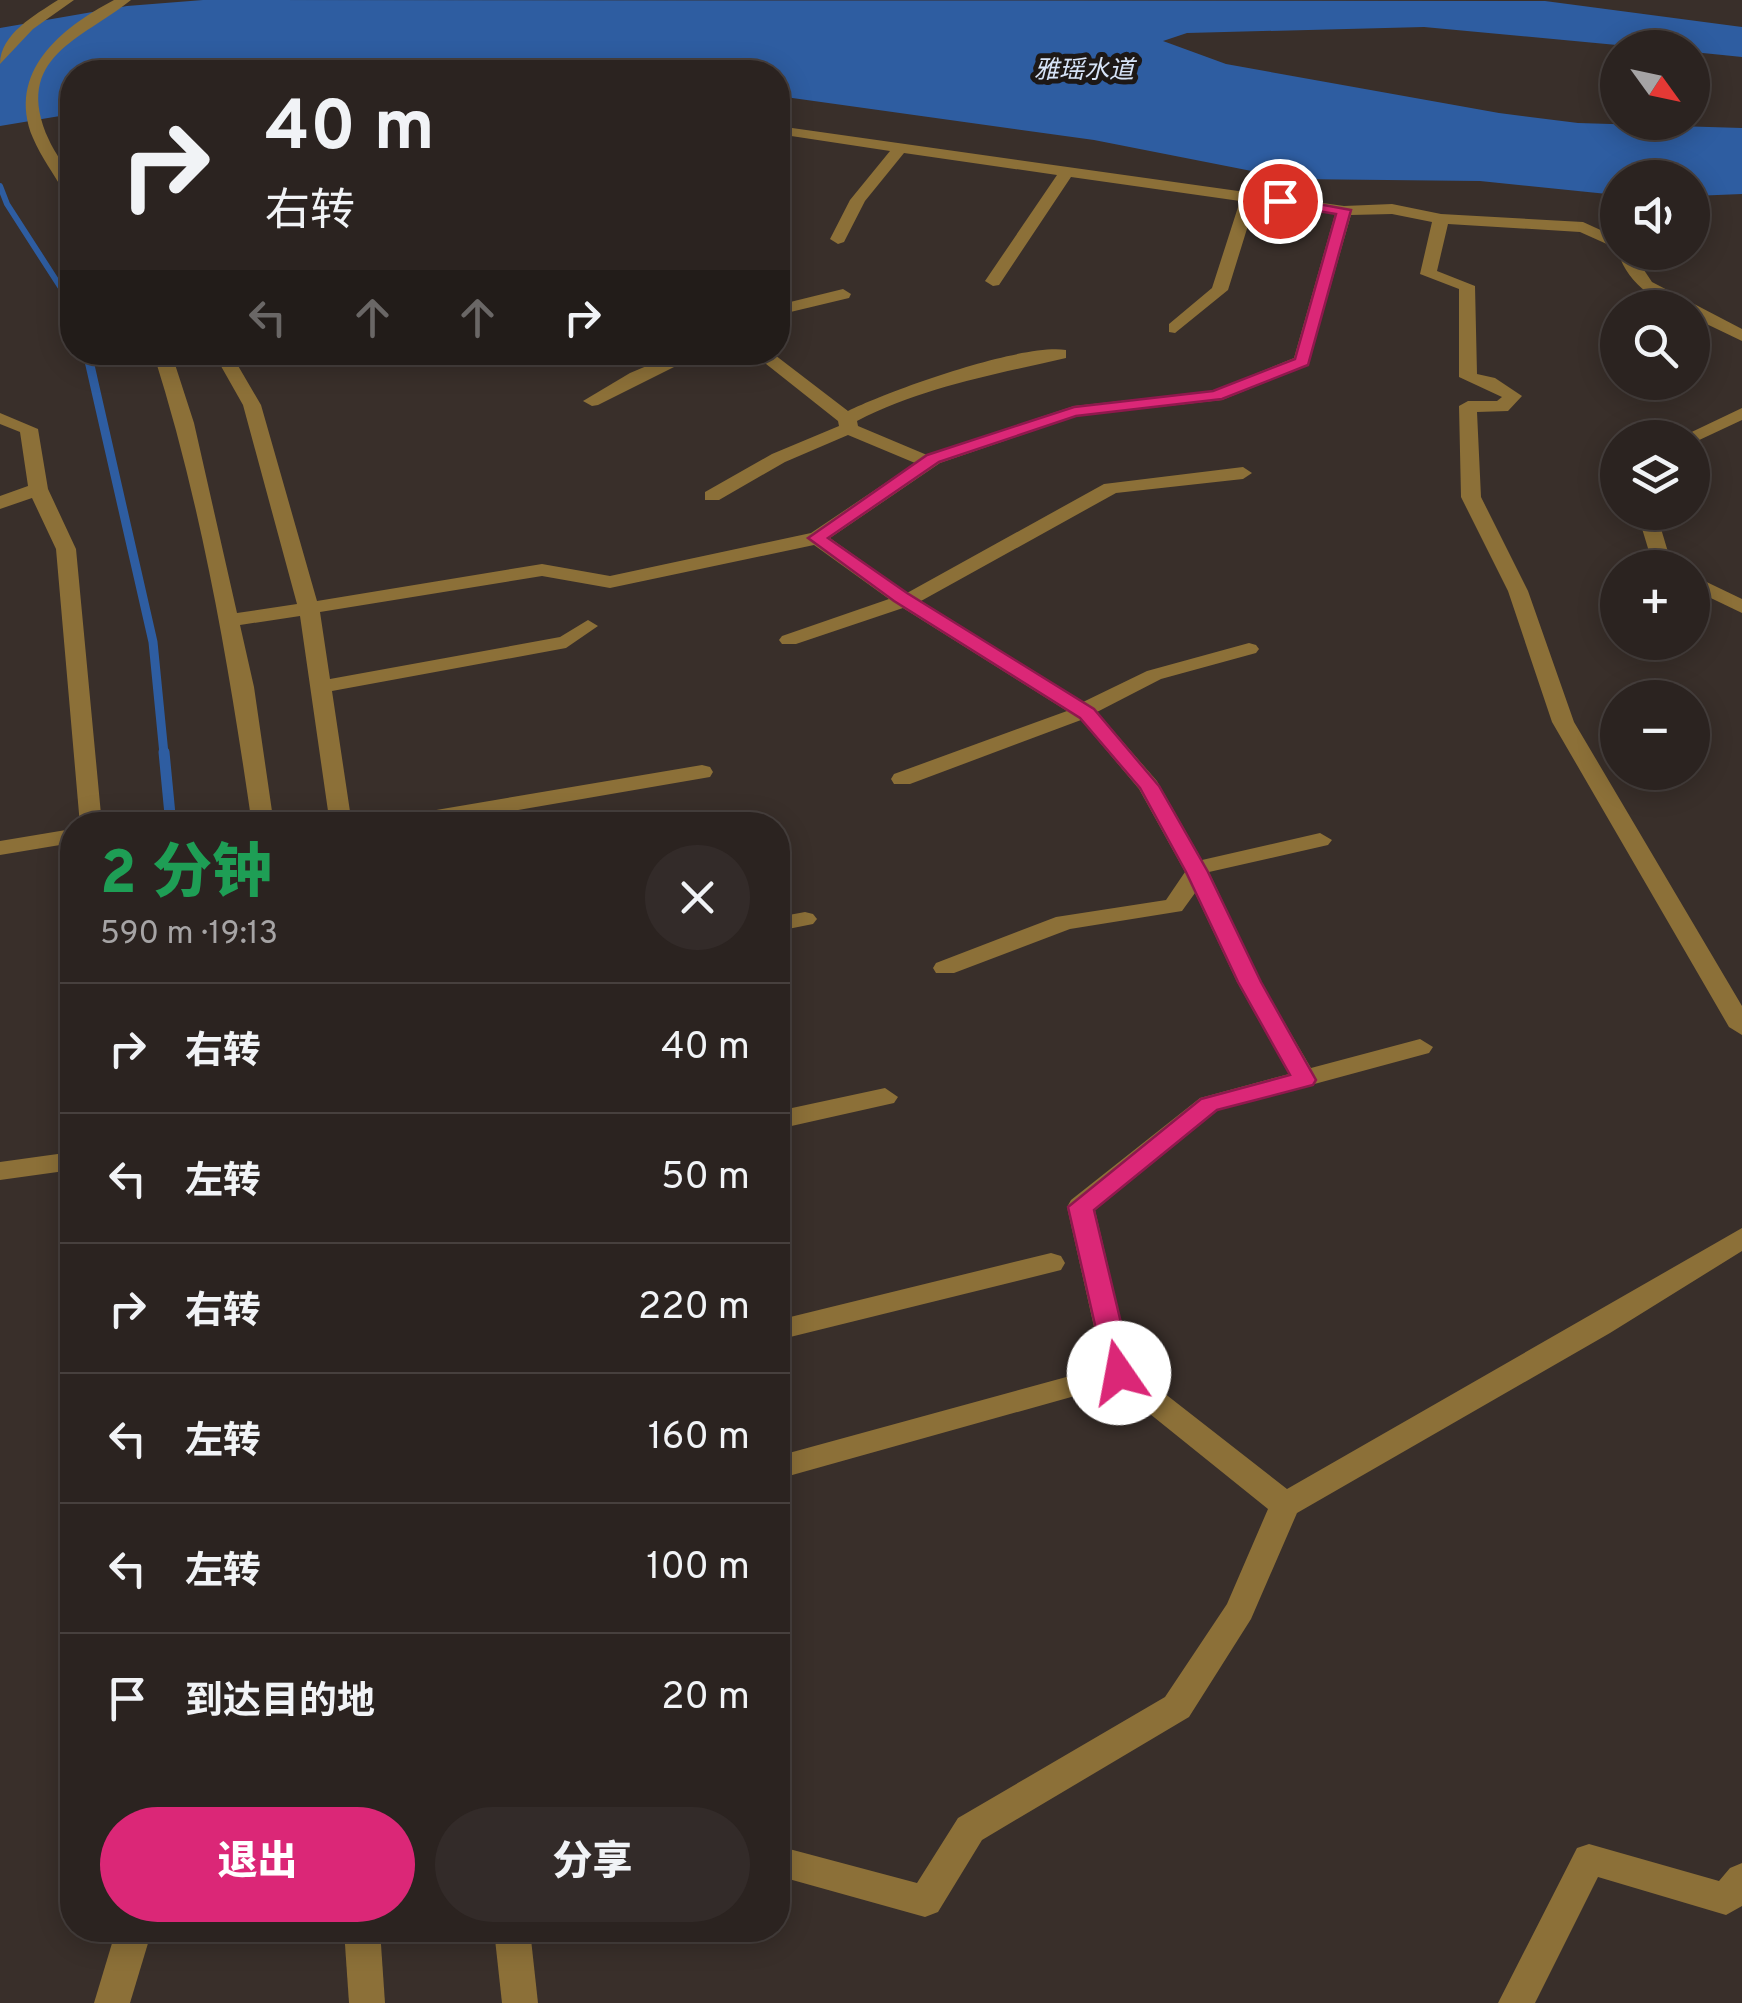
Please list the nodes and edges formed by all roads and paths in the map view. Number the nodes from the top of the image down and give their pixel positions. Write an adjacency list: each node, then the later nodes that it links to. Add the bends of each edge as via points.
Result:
1 (67, 0): 3 (street, via 28,26)
2 (124, 0): 7 (street, via 58,42 33,83 39,134)
3 (0, 60)
4 (790, 132): 5 (street)
5 (901, 147): 6 (street); 12 (street, via 858,200)
6 (1067, 170): 8 (street); 14 (street)
7 (60, 171)
8 (1248, 197): 9 (street); 19 (street, via 1220,290)
9 (1344, 210): 10 (street, via 1392,209); 31 (street, via 1302,362 1216,396 1074,412)
10 (1440, 219): 11 (street, via 1583,226); 58 (street, via 1428,274 1467,286 1468,377 1512,396 1502,407 1468,406 1471,497 1518,591 1562,722)
11 (1600, 235)
12 (838, 239)
13 (1636, 270): 15 (street)
14 (993, 281)
15 (1654, 290)
16 (843, 294): 17 (street)
17 (790, 307)
18 (1710, 319): 20 (street)
19 (1176, 328)
20 (1742, 336)
21 (1060, 354): 29 (street, via 991,366 882,400)
22 (166, 365): 40 (street)
23 (228, 365): 39 (street, via 252,405)
24 (664, 365): 26 (street)
25 (775, 365): 29 (street)
26 (592, 401)
27 (1742, 413): 30 (street)
28 (0, 418): 33 (street, via 28,429)
29 (848, 424): 31 (street); 34 (street)
30 (1710, 428)
31 (928, 462): 36 (street)
32 (1243, 473): 42 (street, via 1111,488 928,592)
33 (38, 489): 35 (street); 47 (street, via 66,549)
34 (712, 496)
35 (0, 503)
36 (816, 538): 39 (street, via 610,582 542,570); 54 (street, via 1087,714 1149,786)
37 (1710, 590): 38 (street)
38 (1742, 606)
39 (308, 610): 40 (street); 44 (street)
40 (228, 621): 48 (street)
41 (588, 626): 44 (street, via 566,642)
42 (789, 640)
43 (1249, 649): 46 (street, via 1154,675 1073,716)
44 (320, 687): 49 (street)
45 (702, 772): 50 (street)
46 (902, 779)
47 (91, 812)
48 (260, 812)
49 (338, 812)
50 (466, 812)
51 (60, 838): 53 (street)
52 (1320, 840): 54 (street)
53 (0, 848)
54 (1197, 872): 57 (street, via 1174,906 1066,922); 60 (street)
55 (805, 919): 56 (street)
56 (790, 922)
57 (945, 968)
58 (1742, 1027)
59 (1420, 1047): 60 (street)
60 (1304, 1080): 68 (street, via 1209,1104 1081,1207)
61 (885, 1097): 62 (street)
62 (790, 1117)
63 (60, 1162): 64 (street)
64 (0, 1171)
65 (1742, 1238): 70 (street)
66 (1051, 1263): 67 (street)
67 (790, 1327)
68 (1119, 1373): 69 (street); 70 (street)
69 (790, 1464)
70 (1286, 1506): 71 (street, via 1240,1610 1176,1707 970,1829 925,1902)
71 (790, 1864)
72 (1742, 1879): 79 (street, via 1726,1899 1589,1859)
73 (130, 1942): 76 (street)
74 (363, 1942): 77 (street)
75 (513, 1942): 78 (street)
76 (112, 2003)
77 (368, 2003)
78 (520, 2003)
79 (1516, 2003)

